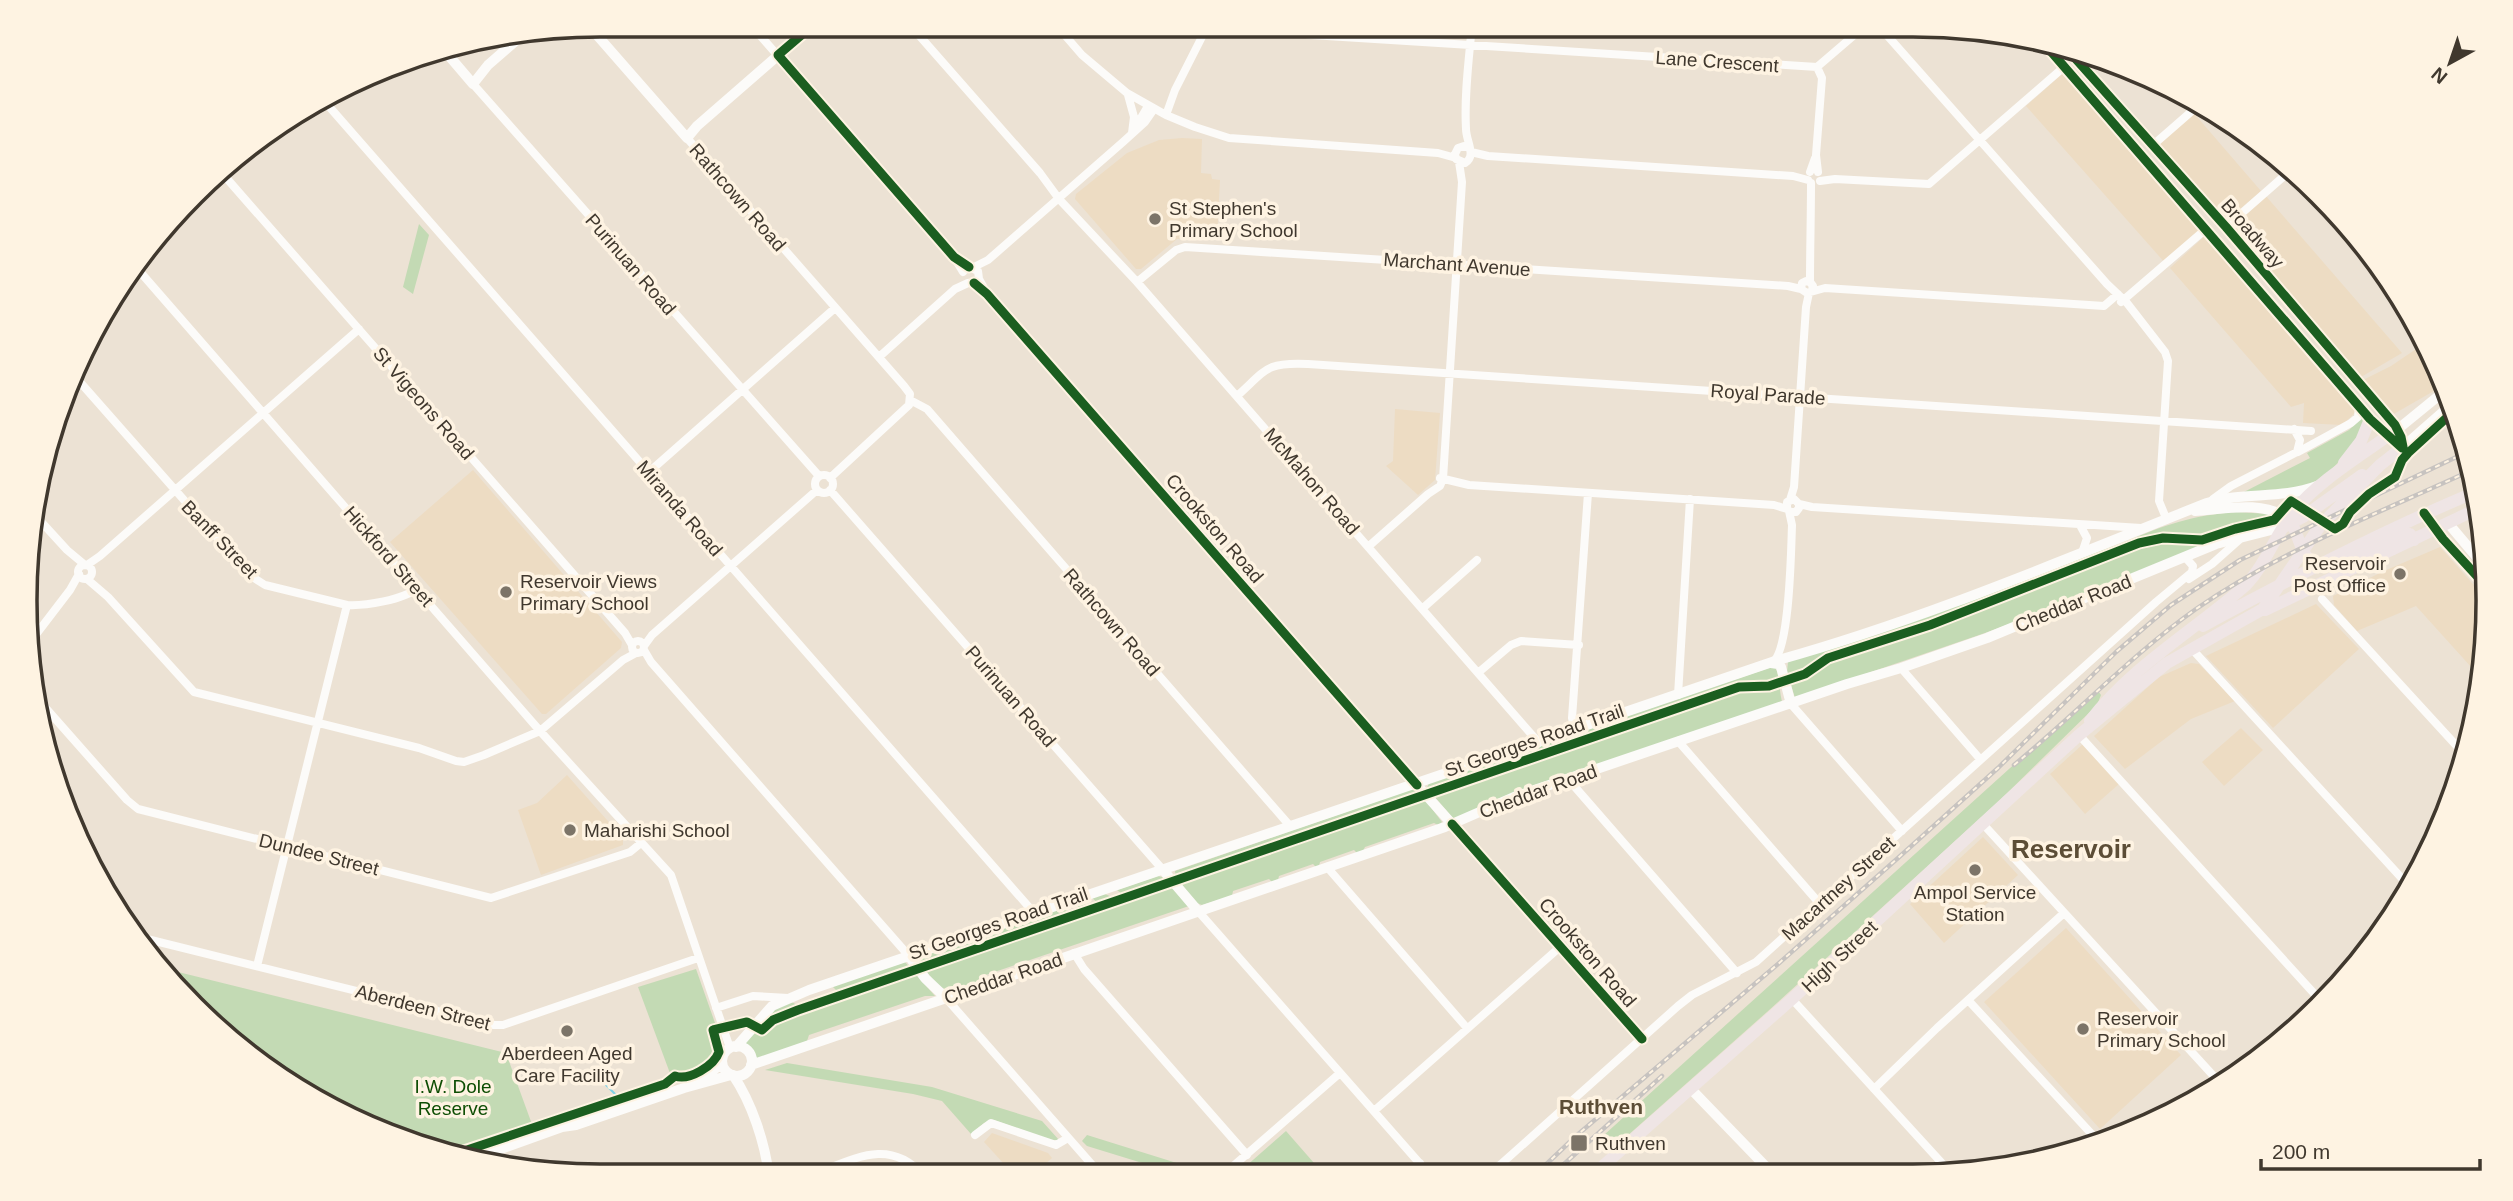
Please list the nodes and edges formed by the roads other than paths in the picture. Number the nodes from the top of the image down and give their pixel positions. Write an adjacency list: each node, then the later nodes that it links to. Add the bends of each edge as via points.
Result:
1 (599, 37): 27 (main road, Rathcown Road)
2 (762, 37): 13 (street, Crookston Road)
3 (798, 37): 13 (main road)
4 (921, 37): 34 (street, McMahon Road)
5 (1067, 37): 20 (street)
6 (1202, 37): 23 (street, via 1175,90)
7 (1343, 37): 12 (street, Lane Crescent)
8 (1471, 37): 12 (street)
9 (1851, 37): 17 (street)
10 (1889, 37): 28 (street)
11 (511, 45): 19 (main road)
12 (1470, 45): 17 (street, Lane Crescent); 30 (street)
13 (778, 55): 27 (main road); 39 (street, Crookston Road)
14 (2054, 55): 18 (main road, Broadway)
15 (450, 57): 19 (main road, Purinuan Road)
16 (2087, 65): 21 (main road, Broadway)
17 (1817, 67): 32 (street, via 1822,78)
18 (2064, 67): 24 (main road, Broadway); 28 (street)
19 (470, 81): 50 (street, Purinuan Road)
20 (1127, 93): 23 (street); 26 (street, via 1134,117)
21 (2113, 101): 24 (main road); 29 (main road, Broadway)
22 (329, 107): 66 (street, Miranda Road)
23 (1157, 111): 26 (street); 30 (street, via 1229,138)
24 (2102, 111): 36 (main road, Broadway)
25 (2192, 111): 29 (street)
26 (1132, 133): 34 (street)
27 (685, 136): 43 (street, Rathcown Road)
28 (1980, 140): 32 (street, via 1929,184); 42 (street)
29 (2153, 145): 35 (main road, Broadway)
30 (1464, 155): 32 (street); 37 (street)
31 (2283, 176): 35 (street)
32 (1814, 178): 41 (street)
33 (227, 179): 44 (street, St Vigeons Road)
34 (1061, 196): 39 (street); 40 (street, McMahon Road)
35 (2222, 223): 36 (main road); 46 (main road, Broadway)
36 (2210, 234): 42 (street); 47 (main road, Broadway)
37 (1456, 264): 40 (street, Marchant Avenue, via 1185,247); 41 (street, Marchant Avenue); 48 (street)
38 (142, 273): 57 (street, Hickford Street)
39 (971, 275): 45 (street); 133 (street, Crookston Road)
40 (1138, 282): 51 (street, McMahon Road)
41 (1807, 287): 42 (street, Marchant Avenue, via 2104,306); 52 (street)
42 (2120, 300): 59 (street, via 2165,352)
43 (835, 308): 45 (street, Rathcown Road); 50 (street)
44 (359, 329): 57 (street); 115 (street, St Vigeons Road)
45 (879, 357): 54 (street, Rathcown Road, via 908,391)
46 (2336, 357): 47 (main road); 62 (main road, Broadway)
47 (2326, 366): 55 (main road, Broadway)
48 (1449, 374): 51 (street, Royal Parade, via 1281,363 1271,366); 52 (street, Royal Parade); 69 (street)
49 (81, 383): 73 (street, Banff Street)
50 (742, 391): 66 (street); 67 (street, Purinuan Road)
51 (1237, 396): 91 (street, McMahon Road)
52 (1799, 397): 59 (street, Royal Parade); 78 (street)
53 (2437, 397): 62 (main road, High Street)
54 (909, 403): 68 (street); 136 (street, Rathcown Road, via 933,418)
55 (2358, 404): 58 (main road, Broadway); 64 (street, via 2354,421)
56 (2443, 412): 63 (main road, High Street)
57 (264, 413): 73 (street); 104 (street, Hickford Street)
58 (2370, 419): 62 (main road, Broadway); 70 (main road, via 2359,444)
59 (2164, 421): 60 (street, Royal Parade); 82 (street, via 2160,502)
60 (2294, 429): 61 (street, Royal Parade); 64 (street, via 2300,440)
61 (2311, 431)
62 (2393, 432): 63 (main road, Broadway); 70 (main road, High Street)
63 (2402, 447): 65 (main road, High Street)
64 (2298, 452): 77 (street)
65 (2380, 465): 84 (main road, High Street); 92 (main road, High Street)
66 (649, 472): 100 (street, Miranda Road)
67 (819, 477): 68 (street); 71 (street)
68 (830, 478): 72 (street)
69 (1441, 479): 74 (street, via 1458,486); 91 (street)
70 (2329, 480): 77 (main road, via 2288,495); 84 (main road, High Street, via 2302,501)
71 (817, 489): 72 (street, via 823,493); 100 (street)
72 (830, 490): 141 (street, Purinuan Road)
73 (174, 491): 101 (street); 108 (street, Banff Street, via 251,576 265,585)
74 (1588, 492): 76 (street); 114 (street)
75 (2466, 496): 79 (main road)
76 (1690, 499): 78 (street); 121 (street)
77 (2207, 502): 80 (main road)
78 (1793, 506): 86 (street); 111 (street)
79 (2429, 511): 85 (main road); 88 (main road); 95 (main road)
80 (2186, 512): 82 (main road); 84 (main road, via 2258,509 2276,511)
81 (2469, 513): 85 (main road)
82 (2166, 518): 87 (main road)
83 (43, 523): 101 (street)
84 (2288, 523): 89 (main road, Cheddar Road); 92 (main road); 97 (main road, High Street)
85 (2448, 523): 88 (main road); 94 (main road)
86 (2080, 525): 87 (street); 93 (street, via 2087,538)
87 (2141, 528): 93 (main road)
88 (2435, 529): 90 (main road); 102 (main road)
89 (2248, 536): 96 (main road, Cheddar Road); 97 (main road, via 2264,542); 103 (street, Macartney Street)
90 (2414, 540): 95 (main road, via 2405,534 2366,551); 106 (main road)
91 (1369, 546): 109 (street, McMahon Road)
92 (2302, 549): 99 (main road, via 2312,562); 105 (main road, High Street)
93 (2082, 553): 117 (main road)
94 (2474, 554)
95 (2336, 556): 99 (main road)
96 (2185, 557): 103 (street, Macartney Street, via 2194,570); 119 (main road, Cheddar Road)
97 (2266, 557): 105 (main road, via 2264,575); 113 (main road, High Street, via 2246,585)
98 (1478, 560): 109 (street)
99 (2320, 564): 105 (main road)
100 (730, 566): 115 (street); 146 (street, Miranda Road)
101 (86, 572): 112 (street); 124 (street, via 194,692)
102 (2475, 574)
103 (2175, 587): 131 (street, Macartney Street)
104 (417, 589): 108 (street, Banff Street); 126 (street, Hickford Street)
105 (2277, 589): 106 (main road); 110 (main road, High Street); 113 (main road)
106 (2302, 591): 110 (main road)
107 (2322, 599): 130 (street)
108 (347, 605): 124 (street)
109 (1423, 608): 120 (street, McMahon Road)
110 (2251, 617): 116 (main road, High Street)
111 (1784, 629): 117 (street, via 1787,650); 118 (street, via 1780,652)
112 (38, 631)
113 (2178, 639): 127 (main road, High Street, via 2104,704)
114 (1578, 645): 120 (street, via 1521,641); 125 (street)
115 (638, 647): 126 (street); 150 (street, St Vigeons Road)
116 (2191, 648): 127 (main road, High Street); 142 (street)
117 (1797, 655): 118 (main road)
118 (1771, 663): 121 (main road); 122 (main road, via 1781,667)
119 (1901, 668): 122 (main road, Cheddar Road); 131 (street)
120 (1479, 672): 129 (street, McMahon Road)
121 (1678, 695): 125 (main road)
122 (1791, 704): 128 (main road, Cheddar Road); 137 (street)
123 (48, 711): 139 (street, Dundee Street, via 138,808)
124 (317, 722): 126 (street, via 464,756); 139 (street)
125 (1575, 730): 129 (main road)
126 (540, 731): 138 (street, Hickford Street)
127 (2079, 735): 135 (main road, High Street); 154 (street)
128 (1678, 741): 132 (main road, Cheddar Road); 143 (street)
129 (1539, 743): 133 (main road)
130 (2457, 746)
131 (1980, 759): 137 (street, Macartney Street)
132 (1567, 779): 134 (main road, Cheddar Road); 153 (street)
133 (1417, 785): 134 (main road); 136 (main road)
134 (1452, 824): 140 (main road, Cheddar Road); 148 (street, Crookston Road)
135 (1983, 824): 145 (street); 157 (main road, High Street)
136 (1290, 827): 141 (main road)
137 (1902, 831): 143 (street, Macartney Street)
138 (642, 844): 139 (street, Dundee Street, via 491,898); 151 (street, Hickford Street, via 671,874)
139 (286, 847): 152 (street)
140 (1326, 867): 144 (main road, Cheddar Road); 160 (street)
141 (1163, 870): 144 (main road); 146 (main road)
142 (2402, 880)
143 (1820, 904): 153 (street, Macartney Street, via 1756,962)
144 (1198, 911): 149 (main road, Cheddar Road); 165 (street)
145 (2064, 913): 158 (street); 167 (street)
146 (1035, 914): 150 (main road)
147 (150, 940): 152 (street, Aberdeen Street)
148 (1560, 947): 160 (street); 161 (street, Crookston Road)
149 (1074, 953): 155 (main road, Cheddar Road); 177 (street)
150 (909, 956): 155 (main road); 156 (main road)
151 (698, 958): 152 (street, Aberdeen Street, via 503,1025); 159 (street, Hickford Street)
152 (257, 965)
153 (1737, 973): 161 (street, Macartney Street, via 1692,995)
154 (2315, 994)
155 (945, 997): 164 (main road, Cheddar Road); 175 (street)
156 (789, 998): 159 (street, via 752,996); 162 (main road, via 772,1006)
157 (1792, 999): 169 (main road, High Street); 170 (street)
158 (1968, 1000): 170 (street); 174 (street)
159 (716, 1009): 162 (street, Hickford Street)
160 (1467, 1028): 172 (street)
161 (1642, 1039): 187 (street, Macartney Street)
162 (733, 1047): 163 (main road); 164 (main road, via 748,1052)
163 (722, 1060): 166 (main road); 168 (main road)
164 (748, 1069): 166 (main road); 171 (main road)
165 (1340, 1073): 172 (street); 177 (street)
166 (732, 1075): 168 (main road); 171 (main road)
167 (2214, 1076)
168 (684, 1088): 176 (main road, via 562,1127)
169 (1691, 1089): 188 (main road, High Street); 189 (main road)
170 (1874, 1089): 179 (street)
171 (744, 1094): 178 (main road)
172 (1374, 1111): 186 (street)
173 (975, 1135): 175 (street, via 991,1123 1056,1145)
174 (2092, 1135)
175 (1068, 1138): 184 (street)
176 (498, 1154)
177 (1247, 1155): 185 (street)
178 (767, 1161): 180 (main road); 181 (main road)
179 (1942, 1163)
180 (767, 1164)
181 (769, 1164)
182 (844, 1164): 183 (street, via 881,1152)
183 (909, 1164)
184 (1091, 1164)
185 (1236, 1164)
186 (1420, 1164)
187 (1501, 1164)
188 (1606, 1164)
189 (1763, 1164)

